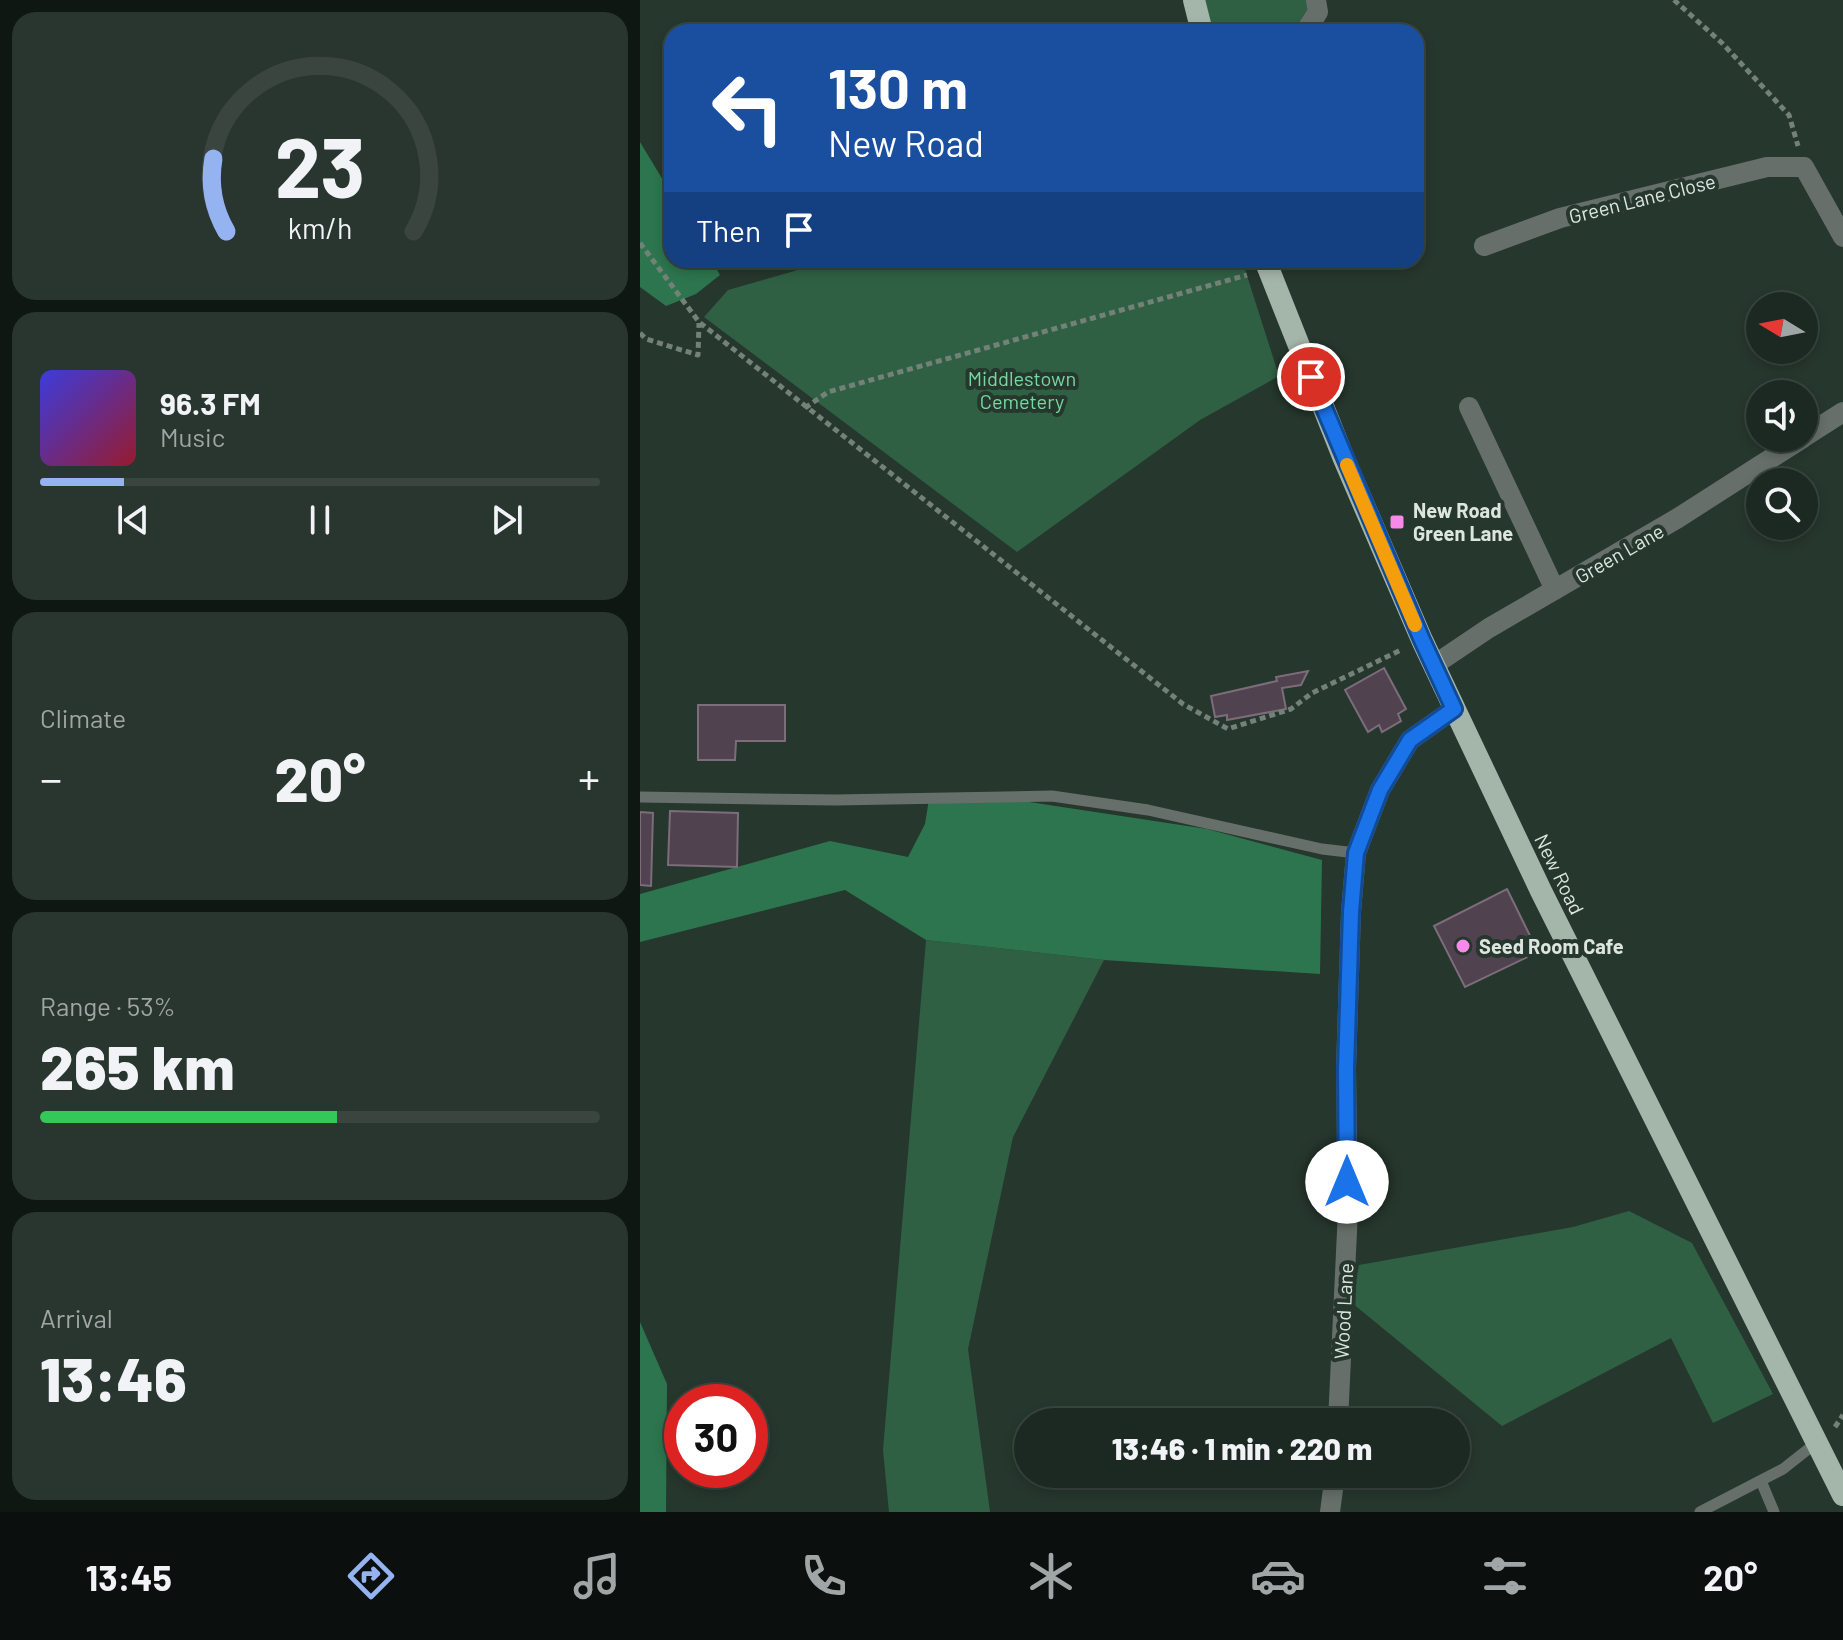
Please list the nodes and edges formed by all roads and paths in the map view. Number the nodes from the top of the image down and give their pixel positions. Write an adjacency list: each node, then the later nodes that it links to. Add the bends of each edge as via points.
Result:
1 (1194, 0): 4 (highway)
2 (1316, 0): 5 (street, via 1318,12)
3 (1674, 0): 6 (path, via 1789,115)
4 (1200, 24)
5 (1310, 24)
6 (1804, 167): 7 (street); 9 (street, Green Lane Close, via 1767,167 1560,218)
7 (1843, 237)
8 (640, 243): 12 (path)
9 (1484, 246)
10 (1252, 268): 15 (path, via 828,392)
11 (1268, 268): 20 (highway, New Road)
12 (699, 322): 13 (path, via 698,355); 15 (path)
13 (640, 333)
14 (1469, 407): 19 (street)
15 (805, 408): 20 (path, via 1183,704 1228,729 1291,709 1312,693)
16 (1843, 412): 17 (street, Green Lane)
17 (1818, 428)
18 (1781, 452): 19 (street, Green Lane)
19 (1555, 590): 21 (street, Green Lane)
20 (1422, 640): 21 (highway, New Road)
21 (1434, 665): 22 (highway, New Road)
22 (1454, 709): 24 (street, Wood Lane, via 1410,740 1380,790); 26 (highway, New Road)
23 (640, 797): 24 (lane, via 1052,796)
24 (1356, 853): 25 (street, Wood Lane)
25 (1339, 1408)
26 (1816, 1443): 27 (lane); 29 (highway, New Road)
27 (1761, 1481): 31 (lane); 32 (lane)
28 (1333, 1488): 30 (street)
29 (1843, 1495)
30 (1330, 1512)
31 (1700, 1512)
32 (1774, 1512)

